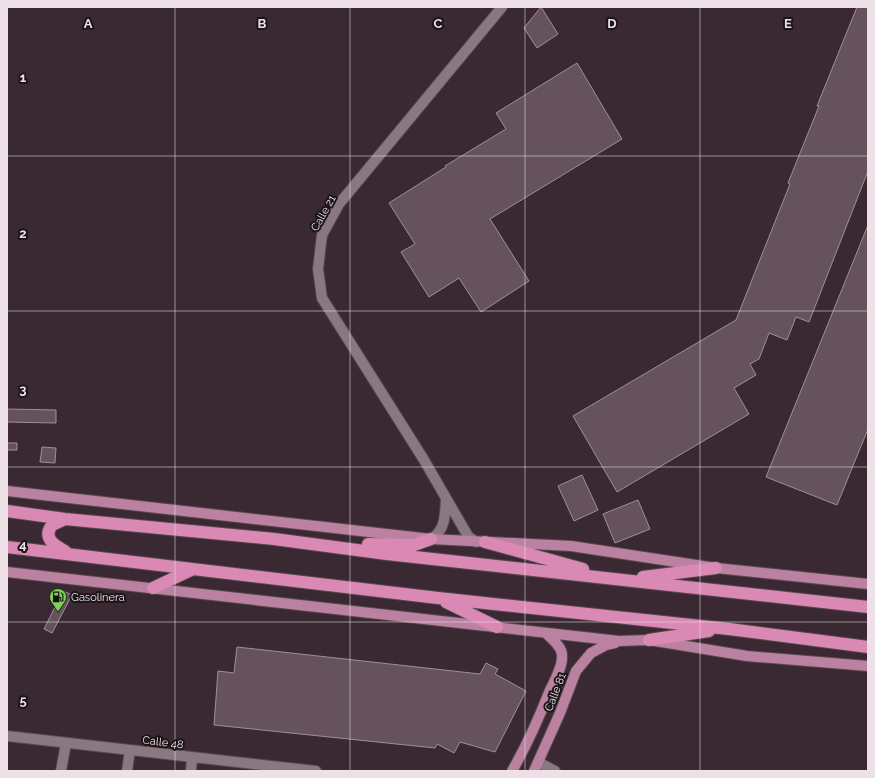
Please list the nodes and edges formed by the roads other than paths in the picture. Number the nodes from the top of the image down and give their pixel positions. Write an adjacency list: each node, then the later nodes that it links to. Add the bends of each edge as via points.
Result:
1 (502, 7): 3 (street, Calle 21, via 339,204 322,235 318,269 322,298)
2 (7, 491): 6 (main road)
3 (446, 498): 6 (street, via 443,526); 7 (street, Calle 21, via 468,536)
4 (7, 511): 5 (highway)
5 (65, 519): 9 (highway, via 274,539); 10 (highway, via 52,525 48,534 49,540 55,546)
6 (432, 539): 7 (main road); 9 (highway, via 414,545 354,543)
7 (480, 542): 11 (main road, via 571,546); 14 (highway)
8 (7, 547): 10 (highway)
9 (348, 549): 14 (highway)
10 (70, 554): 12 (highway)
11 (716, 568): 14 (highway); 15 (main road)
12 (192, 570): 16 (highway); 17 (highway)
13 (7, 572): 16 (main road)
14 (620, 579): 18 (highway)
15 (868, 584)
16 (153, 588): 19 (main road)
17 (438, 598): 19 (highway); 20 (highway)
18 (868, 607)
19 (497, 627): 21 (main road)
20 (729, 629): 22 (highway); 24 (highway)
21 (546, 633): 23 (main road); 36 (main road, Calle 81, via 562,654 558,673)
22 (649, 640): 23 (main road); 25 (main road, via 747,656)
23 (618, 641): 30 (main road, Calle 81, via 591,653 576,671)
24 (868, 647)
25 (868, 666)
26 (7, 736): 27 (street, Calle 48)
27 (66, 743): 28 (street, Calle 48); 32 (street)
28 (130, 750): 29 (street, Calle 48); 33 (street)
29 (192, 757): 31 (street, Calle 48); 34 (street)
30 (536, 767): 37 (street)
31 (257, 768): 35 (street, Calle 48)
32 (61, 771)
33 (127, 771)
34 (190, 771)
35 (316, 771)
36 (512, 771)
37 (555, 771)

